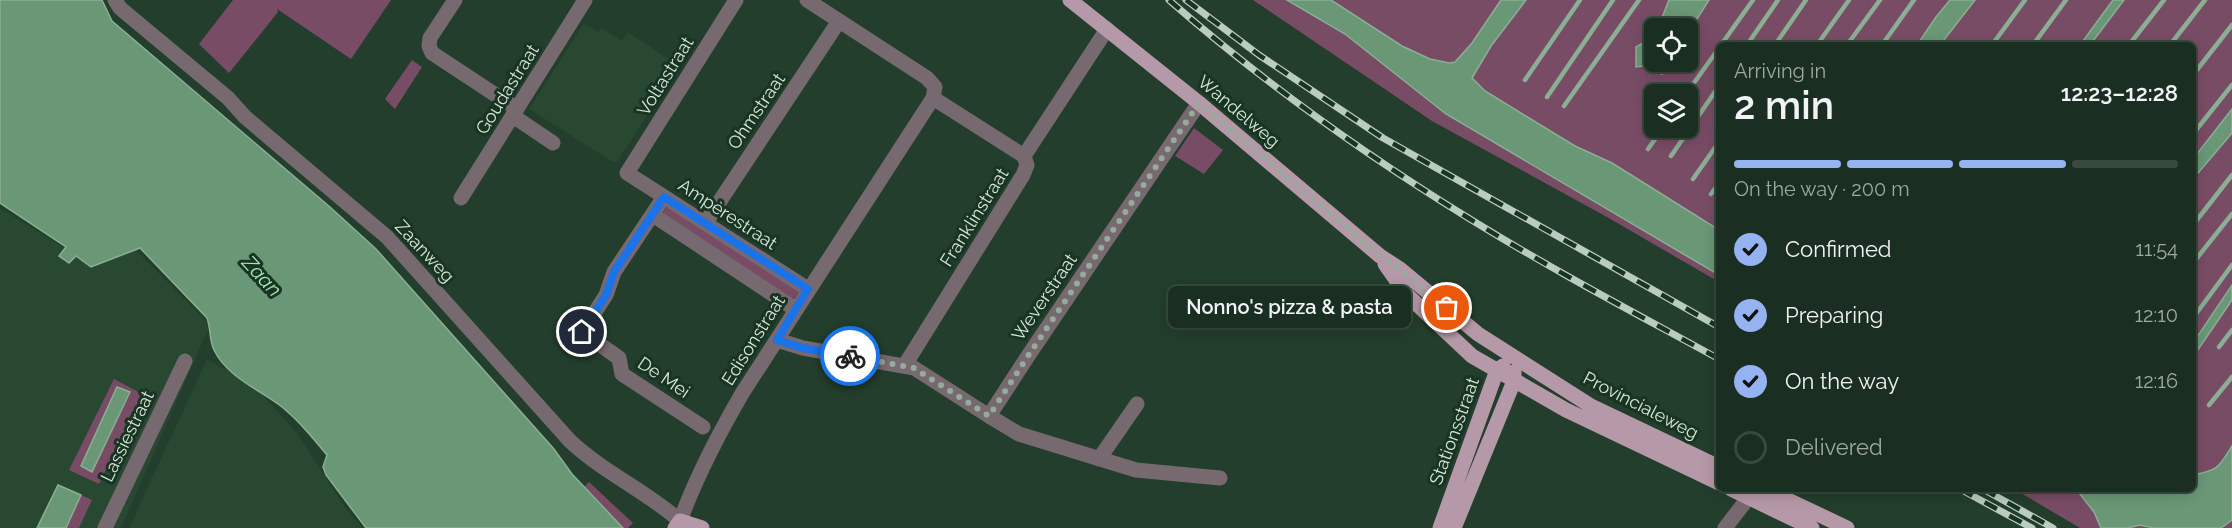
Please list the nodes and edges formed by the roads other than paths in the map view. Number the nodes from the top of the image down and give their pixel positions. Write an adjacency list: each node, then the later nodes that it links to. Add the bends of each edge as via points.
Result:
1 (115, 0): 37 (street, Zaanweg, via 387,237 570,441 662,505)
2 (455, 0): 11 (street, via 430,38 432,53)
3 (585, 0): 11 (street, Goudastraat)
4 (736, 0): 14 (street, Voltastraat)
5 (807, 0): 7 (street)
6 (1070, 0): 8 (main road, Wandelweg)
7 (839, 21): 9 (street, via 927,78 935,87); 18 (street, Ohmstraat)
8 (1107, 29): 10 (main road, Wandelweg); 13 (street, Franklinstraat)
9 (933, 98): 13 (street); 20 (street, Edisonstraat)
10 (1199, 103): 19 (main road, Wandelweg); 29 (street, Weverstraat)
11 (515, 113): 12 (street); 16 (street, Goudastraat)
12 (553, 143)
13 (1024, 156): 25 (street, Franklinstraat, via 1027,165 1023,175)
14 (627, 173): 15 (street, Ampèrestraat)
15 (664, 197): 17 (street); 18 (street, Ampèrestraat)
16 (461, 198)
17 (653, 215): 21 (street); 30 (street, De Mei, via 614,272 606,295 582,332 619,358 622,374)
18 (706, 222): 20 (street, Ampèrestraat)
19 (1380, 256): 23 (main road, Wandelweg, via 1478,334); 26 (main road, Wandelweg, via 1406,294 1472,356)
20 (808, 289): 21 (street, Edisonstraat)
21 (795, 309): 22 (street, Edisonstraat)
22 (777, 340): 25 (street); 37 (street, Edisonstraat, via 717,436)
23 (1515, 357): 26 (main road, Stationsstraat); 27 (main road, Stationsstraat); 32 (main road, Provincialeweg, via 1591,406)
24 (185, 361): 38 (street, Lassiestraat)
25 (905, 365): 29 (street)
26 (1497, 370): 27 (main road, Wandelweg); 40 (main road, Stationsstraat)
27 (1514, 381): 34 (main road, Provincialeweg); 41 (main road, Stationsstraat)
28 (1137, 404): 31 (street)
29 (989, 416): 31 (street, via 1019,434)
30 (703, 427)
31 (1099, 459): 33 (street, via 1136,470)
32 (1716, 466)
33 (1220, 478)
34 (1716, 482)
35 (1771, 492): 44 (main road)
36 (1752, 493): 42 (street); 43 (main road)
37 (678, 524): 39 (main road, Zaanweg)
38 (105, 528)
39 (702, 528)
40 (1440, 528)
41 (1454, 528)
42 (1725, 528)
43 (1812, 528)
44 (1847, 528)

